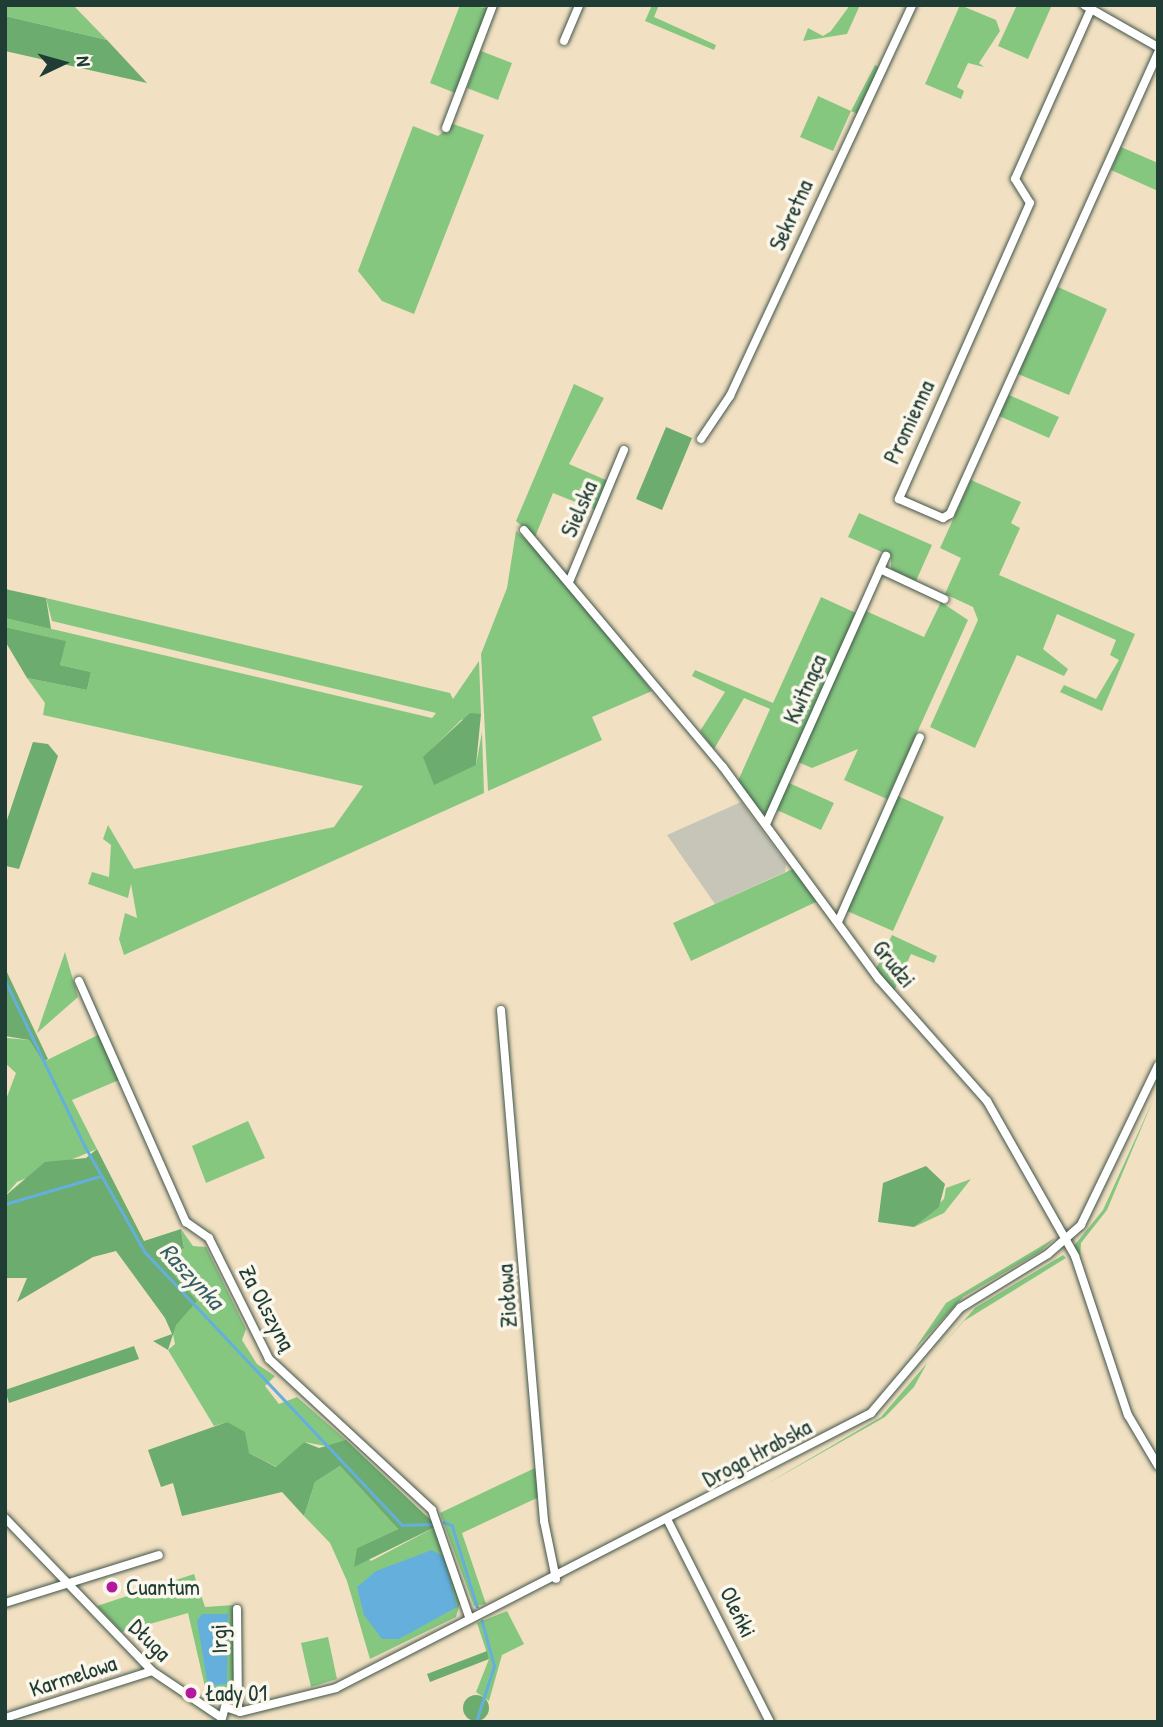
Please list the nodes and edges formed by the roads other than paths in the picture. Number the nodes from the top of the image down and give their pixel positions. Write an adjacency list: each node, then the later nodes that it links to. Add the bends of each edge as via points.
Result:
1 (494, 5): 8 (street)
2 (579, 5): 5 (street)
3 (912, 5): 9 (street, Sekretna, via 730,396)
4 (1088, 7): 6 (street); 7 (street, Promienna, via 1015,179 1030,203 900,499 943,518 950,514)
5 (564, 41)
6 (1158, 47)
7 (1158, 53)
8 (446, 128)
9 (701, 439)
10 (624, 450): 14 (street, Sielska)
11 (524, 530): 14 (street, Grudzi)
12 (886, 556): 13 (street, Kwitnąca)
13 (880, 569): 15 (street); 17 (street, Kwitnąca)
14 (569, 582): 17 (street, Grudzi)
15 (944, 599)
16 (920, 737): 18 (street)
17 (766, 824): 18 (street, Grudzi)
18 (838, 922): 22 (street, Grudzi, via 987,1101)
19 (79, 981): 31 (street, Za Olszyną, via 186,1222 209,1238 270,1359 432,1510)
20 (501, 1010): 27 (street, Ziołowa, via 544,1521)
21 (1158, 1066): 22 (street, Droga Hrabska, via 1101,1194)
22 (1064, 1242): 23 (street, Grudzi, via 1076,1259 1128,1415); 25 (street, Droga Hrabska, via 960,1308 871,1413)
23 (1158, 1466)
24 (5, 1518): 28 (street, Długa)
25 (668, 1521): 27 (street, Droga Hrabska); 37 (street, Oleńki)
26 (159, 1555): 28 (street)
27 (556, 1578): 31 (street, Droga Hrabska)
28 (68, 1583): 29 (street); 32 (street, Długa)
29 (5, 1603)
30 (237, 1609): 33 (street, Irgi)
31 (469, 1617): 33 (street, Droga Hrabska, via 336,1688)
32 (152, 1671): 34 (street, Karmelowa); 35 (street, Długa)
33 (239, 1711): 35 (street, Droga Hrabska, via 228,1706); 36 (street, Irgi)
34 (5, 1718)
35 (220, 1719)
36 (240, 1722)
37 (770, 1722)

